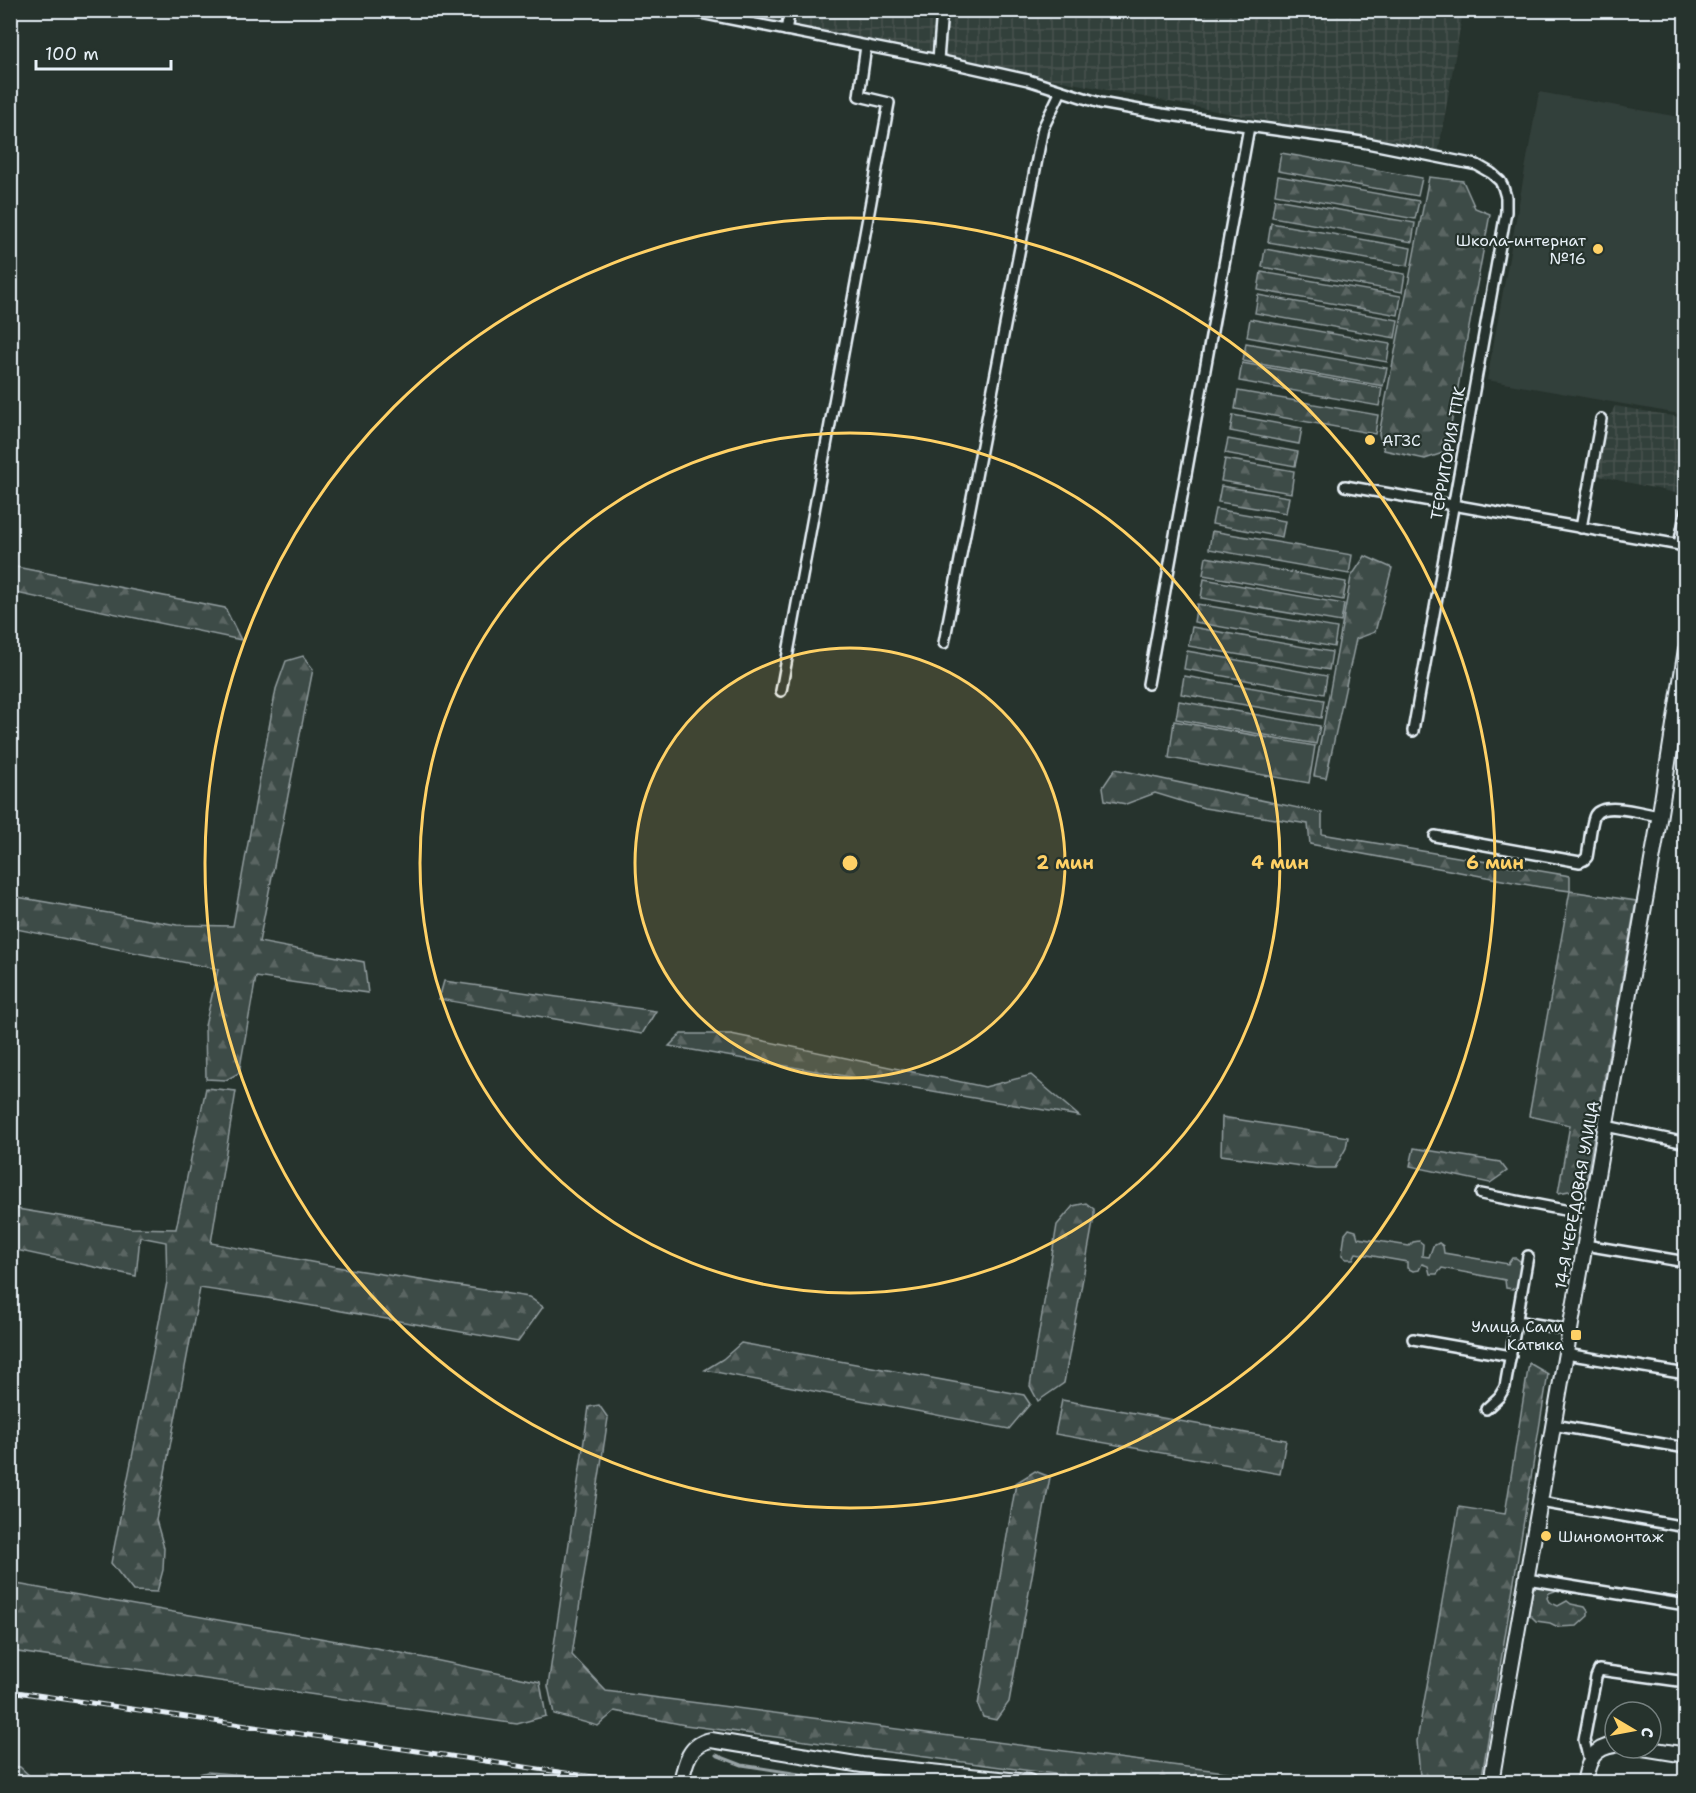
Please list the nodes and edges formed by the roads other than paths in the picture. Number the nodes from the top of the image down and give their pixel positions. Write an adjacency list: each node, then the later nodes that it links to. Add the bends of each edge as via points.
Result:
1 (685, 10): 4 (street)
2 (790, 10): 4 (street)
3 (942, 10): 6 (street)
4 (786, 30): 5 (street)
5 (866, 46): 6 (street); 18 (street, via 859,96 889,103)
6 (938, 60): 7 (street)
7 (1061, 91): 8 (street, via 1100,103); 15 (street, via 1043,128)
8 (1249, 127): 11 (street, ТЕРРИТОРИЯ ТПК, via 1436,156 1477,165 1500,181 1506,212); 17 (street)
9 (1601, 419): 13 (street)
10 (1345, 486): 11 (street)
11 (1454, 507): 13 (street); 19 (street, ТЕРРИТОРИЯ ТПК)
12 (1686, 510): 14 (street)
13 (1581, 528): 14 (street)
14 (1682, 546)
15 (944, 643)
16 (1686, 649): 20 (main road, 14-Я ЧЕРЕДОВАЯ УЛИЦА)
17 (1148, 684)
18 (781, 691)
19 (1413, 731)
20 (1659, 816): 21 (street, via 1602,809 1595,815 1584,861); 22 (main road, 14-Я ЧЕРЕДОВАЯ УЛИЦА)
21 (1435, 836)
22 (1606, 1126): 23 (street); 25 (main road, 14-Я ЧЕРЕДОВАЯ УЛИЦА)
23 (1686, 1143)
24 (1480, 1194): 25 (street)
25 (1590, 1215): 26 (main road, 14-Я ЧЕРЕДОВАЯ УЛИЦА)
26 (1585, 1245): 28 (street); 30 (main road, 14-Я ЧЕРЕДОВАЯ УЛИЦА)
27 (1528, 1256): 29 (street)
28 (1686, 1262)
29 (1517, 1321): 30 (street); 33 (street)
30 (1570, 1330): 32 (main road, 14-Я ЧЕРЕДОВАЯ УЛИЦА)
31 (1413, 1339): 33 (street)
32 (1566, 1354): 34 (street); 36 (main road, 14-Я ЧЕРЕДОВАЯ УЛИЦА)
33 (1511, 1356): 35 (street, via 1505,1387)
34 (1686, 1374)
35 (1486, 1409)
36 (1554, 1425): 37 (street); 38 (main road, 14-Я ЧЕРЕДОВАЯ УЛИЦА)
37 (1686, 1448)
38 (1540, 1502): 39 (street); 40 (main road, 14-Я ЧЕРЕДОВАЯ УЛИЦА)
39 (1686, 1527)
40 (1527, 1579): 41 (street); 49 (main road, 14-Я ЧЕРЕДОВАЯ УЛИЦА)
41 (1686, 1605)
42 (1686, 1682): 46 (street, via 1599,1670 1584,1740)
43 (1603, 1748): 46 (main road)
44 (1663, 1751): 45 (main road)
45 (1686, 1755)
46 (1589, 1761): 50 (main road)
47 (681, 1782): 48 (main road, via 684,1754 711,1740 862,1765)
48 (1029, 1782)
49 (1491, 1782)
50 (1584, 1782)

